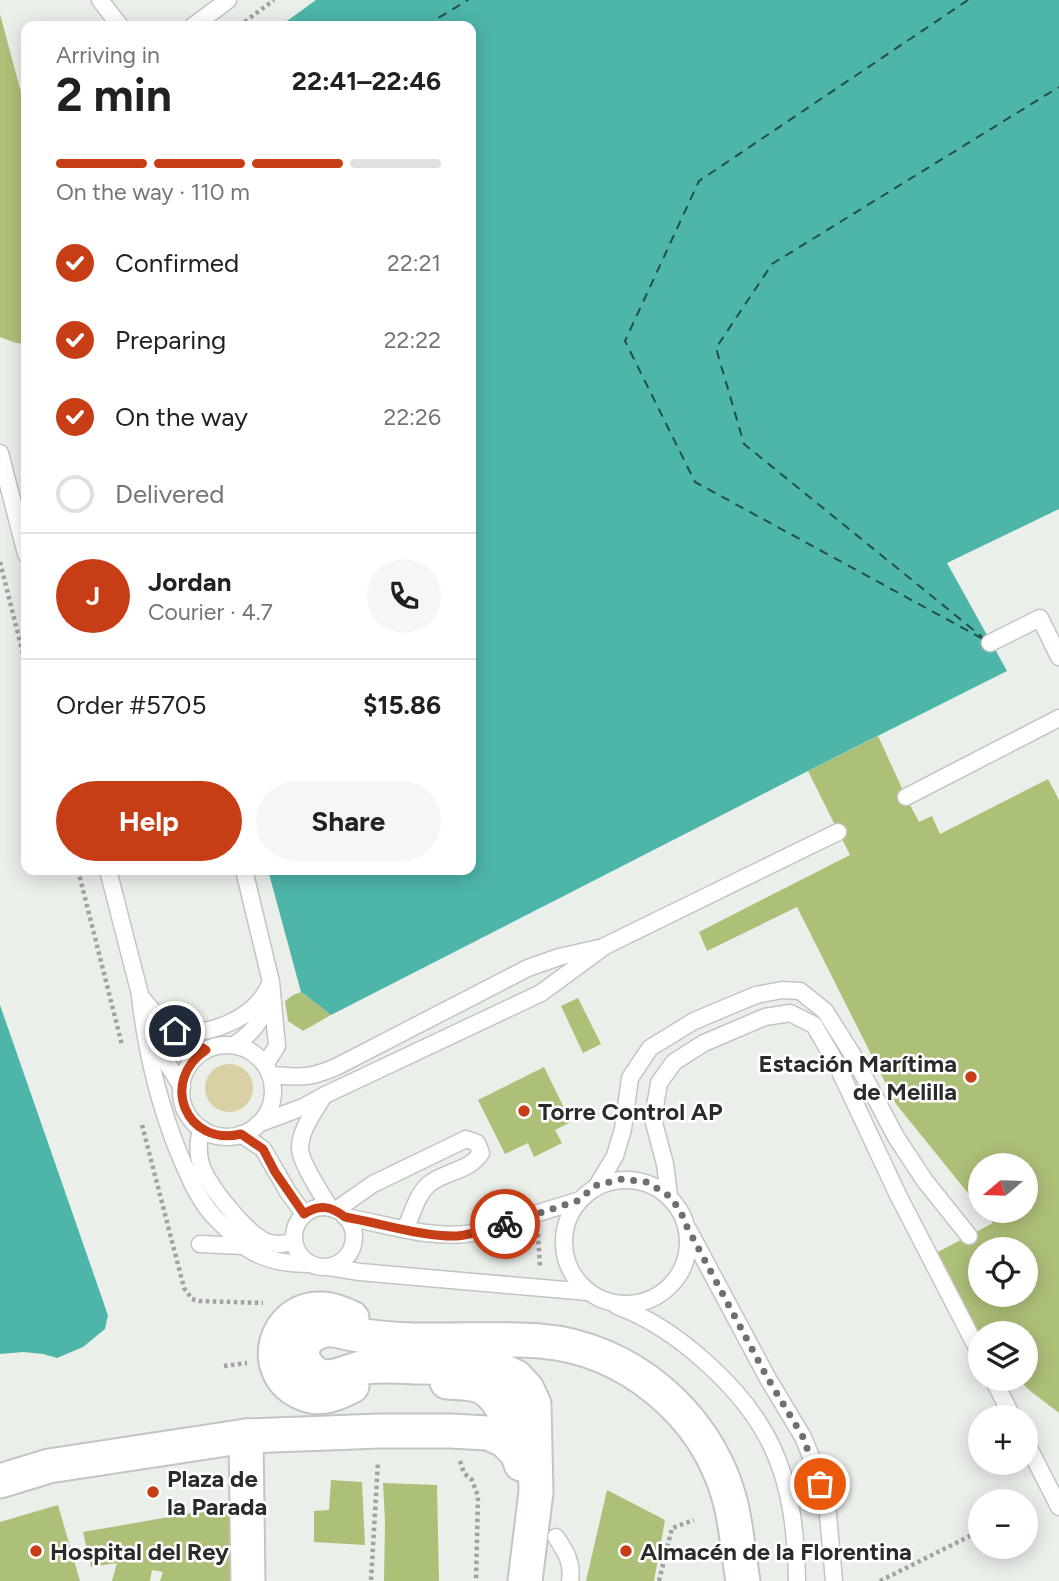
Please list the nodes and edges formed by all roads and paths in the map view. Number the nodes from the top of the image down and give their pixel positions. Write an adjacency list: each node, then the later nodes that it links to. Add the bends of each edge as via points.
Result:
1 (100, 0): 4 (lane)
2 (228, 0): 5 (lane)
3 (274, 0): 6 (path)
4 (116, 21)
5 (200, 21)
6 (246, 21)
7 (0, 453): 8 (lane)
8 (21, 535)
9 (0, 562): 11 (path)
10 (990, 643): 12 (lane, via 1040,618)
11 (21, 646)
12 (1059, 657)
13 (1059, 718): 14 (lane)
14 (906, 797)
15 (838, 832): 18 (lane)
16 (109, 875): 20 (lane)
17 (245, 875): 19 (lane)
18 (605, 946): 24 (lane, via 528,968 316,1075 304,1078); 26 (lane, via 541,993)
19 (271, 990): 21 (lane, via 239,1019 190,1034); 22 (lane, via 248,1036); 24 (lane, via 277,1045)
20 (140, 996): 21 (lane); 25 (lane, via 158,1049); 41 (lane, via 158,1093 184,1167 202,1202)
21 (175, 1031): 23 (lane)
22 (234, 1045): 23 (lane); 24 (lane, via 252,1052)
23 (206, 1050): 25 (lane, via 192,1061)
24 (267, 1070): 27 (lane, via 272,1096)
25 (182, 1087): 28 (lane, via 188,1115)
26 (324, 1095): 27 (lane); 33 (lane, via 308,1122 300,1149 314,1181)
27 (258, 1124): 29 (lane)
28 (201, 1128): 29 (lane, via 220,1136); 39 (lane, via 202,1167 223,1200 261,1239 278,1244)
29 (241, 1134): 34 (lane, via 263,1149)
30 (597, 1185): 31 (lane, via 622,1179 647,1182); 32 (lane); 38 (lane, via 618,1147 630,1078 650,1048 694,1021 756,995 800,991 825,1012 896,1137)
31 (669, 1196): 36 (lane); 47 (lane, via 653,1119 659,1083 674,1062 704,1043 765,1017 790,1013 814,1026 836,1063)
32 (577, 1201): 35 (lane); 45 (lane, via 565,1223 563,1249 571,1273)
33 (337, 1211): 34 (lane, via 320,1207); 37 (lane); 37 (lane, via 373,1184 457,1143 467,1139 477,1143 481,1153 475,1162 427,1185); 43 (lane, via 351,1224 353,1242 345,1258)
34 (304, 1214): 39 (lane)
35 (533, 1215): 37 (lane, via 459,1236); 44 (path, via 540,1251)
36 (687, 1227): 46 (lane, via 687,1259 671,1286 644,1303); 69 (lane, via 803,1437 827,1504)
37 (405, 1228)
38 (969, 1236)
39 (293, 1241): 42 (lane)
40 (200, 1244): 41 (lane)
41 (244, 1246): 42 (lane, via 282,1262)
42 (310, 1264): 43 (lane)
43 (329, 1267): 44 (lane)
44 (539, 1289): 45 (lane)
45 (588, 1292): 46 (lane)
46 (612, 1304): 68 (lane, via 638,1314 687,1346 738,1396 757,1422 773,1448 786,1487)
47 (968, 1331)
48 (503, 1393): 54 (street); 54 (street, via 527,1390 534,1404); 66 (street, via 499,1369 379,1366 321,1376 306,1365 304,1348 313,1334 330,1329 367,1337 541,1341 592,1351 618,1363 643,1378 687,1418 719,1468 736,1525); 67 (street, via 468,1383 380,1380 324,1397 307,1396 280,1375 276,1343 293,1317 323,1309 382,1325 573,1332 631,1355 700,1413 733,1466 751,1526 754,1557)
49 (380, 1431): 50 (street); 51 (street); 59 (path)
50 (450, 1431): 61 (path, via 464,1473 472,1479 478,1496); 62 (street, via 488,1433 517,1453 524,1488)
51 (246, 1436): 53 (street, via 50,1466); 60 (street)
52 (1038, 1466): 55 (lane)
53 (0, 1482)
54 (536, 1492): 63 (street)
55 (1059, 1507)
56 (694, 1520): 65 (path, via 672,1528)
57 (968, 1537): 70 (path)
58 (556, 1538): 64 (lane, via 569,1555)
59 (371, 1580)
60 (248, 1581)
61 (476, 1581)
62 (509, 1581)
63 (525, 1581)
64 (570, 1581)
65 (659, 1581)
66 (743, 1581)
67 (750, 1581)
68 (797, 1581)
69 (834, 1581)
70 (880, 1581)

